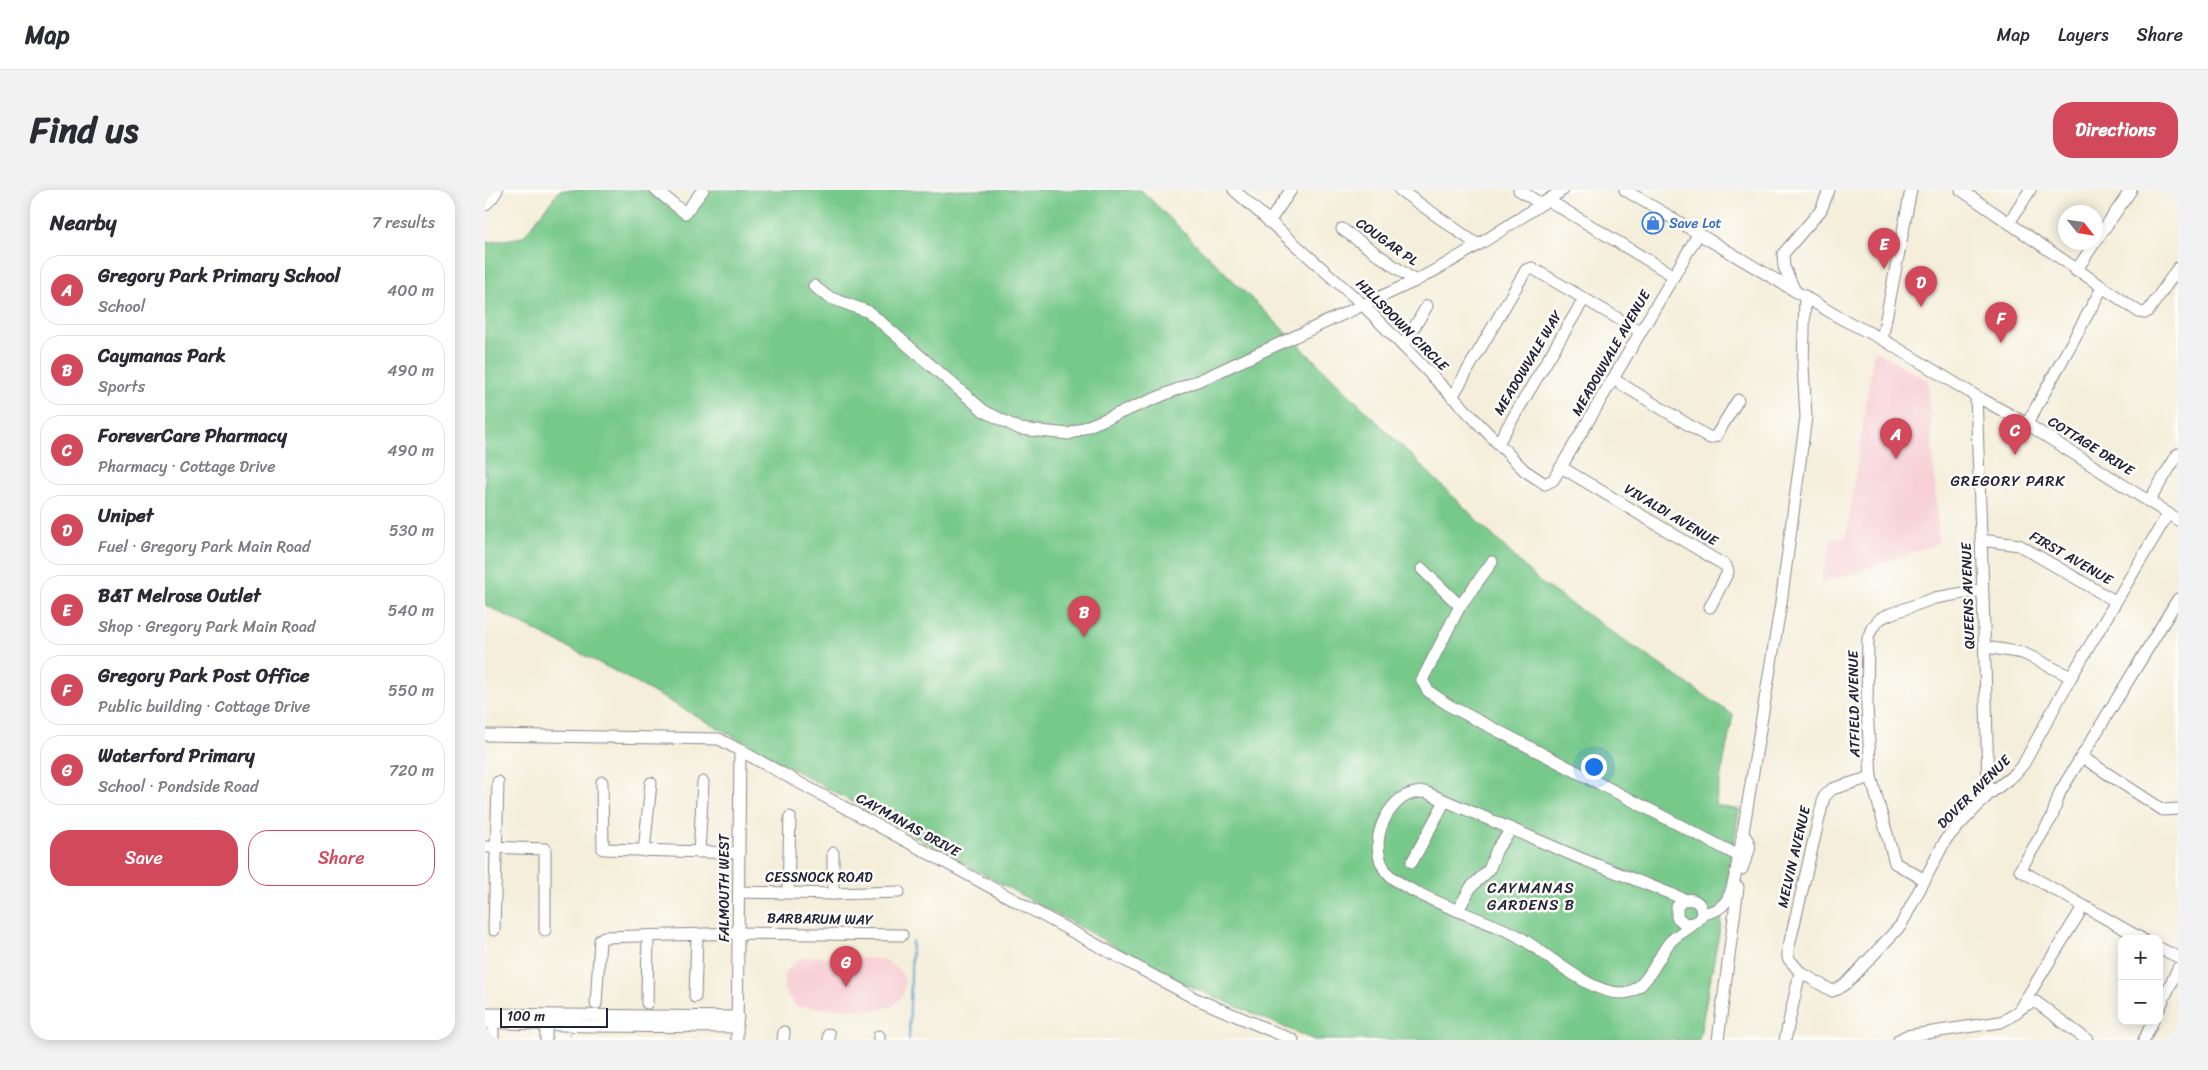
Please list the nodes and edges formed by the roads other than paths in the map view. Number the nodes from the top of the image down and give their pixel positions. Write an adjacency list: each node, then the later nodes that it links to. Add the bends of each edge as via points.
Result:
1 (497, 190): 16 (street)
2 (656, 190): 3 (street, via 685,213)
3 (703, 190)
4 (1235, 190): 17 (street, HILLSDOWN CIRCLE)
5 (1291, 190): 17 (street)
6 (1400, 190): 22 (street)
7 (1519, 190): 15 (street)
8 (1563, 190): 15 (street)
9 (1625, 190): 21 (street, COTTAGE DRIVE)
10 (1829, 190): 30 (street, via 1821,210 1783,254 1784,267)
11 (1911, 190): 35 (street)
12 (1961, 190): 18 (street)
13 (2030, 190): 18 (street)
14 (2131, 190): 20 (street)
15 (1544, 202): 22 (street); 26 (street)
16 (485, 205)
17 (1269, 222): 32 (street, HILLSDOWN CIRCLE)
18 (2009, 223): 25 (street)
19 (1341, 229): 27 (street, COUGAR PL)
20 (2103, 230)
21 (1699, 233): 26 (street, MEADOWVALE AVENUE); 30 (street, COTTAGE DRIVE)
22 (1478, 245): 27 (street)
23 (2090, 250): 25 (street)
24 (2178, 268): 29 (street, via 2145,313)
25 (2076, 270): 29 (street)
26 (1674, 276): 34 (street, MEADOWVALE AVENUE)
27 (1415, 281): 32 (street)
28 (814, 286): 32 (street, via 828,298 869,312 984,411 1020,429 1069,434 1207,377)
29 (2102, 288): 41 (street)
30 (1800, 293): 35 (street, COTTAGE DRIVE); 71 (street, via 1806,417 1781,603)
31 (1584, 299): 34 (street); 38 (street, via 1532,268 1526,270); 42 (street, MEADOWVALE WAY)
32 (1362, 304): 36 (street, HILLSDOWN CIRCLE)
33 (1427, 306): 36 (street)
34 (1641, 332): 37 (street, MEADOWVALE AVENUE)
35 (1882, 339): 39 (street, COTTAGE DRIVE)
36 (1403, 346): 38 (street, HILLSDOWN CIRCLE)
37 (1613, 380): 40 (street, via 1710,438 1716,436); 44 (street, MEADOWVALE AVENUE)
38 (1452, 396): 42 (street, HILLSDOWN CIRCLE)
39 (1976, 396): 41 (street, COTTAGE DRIVE); 48 (street, QUEENS AVENUE)
40 (1738, 400)
41 (2027, 424): 46 (street, COTTAGE DRIVE)
42 (1498, 444): 45 (street, HILLSDOWN CIRCLE)
43 (2178, 454): 46 (street)
44 (1561, 468): 45 (street, MEADOWVALE AVENUE, via 1553,480); 55 (street, VIVALDI AVENUE, via 1727,566 1728,572)
45 (1545, 484)
46 (2149, 501): 47 (street, COTTAGE DRIVE)
47 (2173, 517): 53 (street, DOVER AVENUE)
48 (1981, 540): 51 (street, QUEENS AVENUE); 53 (street, FIRST AVENUE, via 2019,546)
49 (1492, 562): 54 (street)
50 (1422, 569): 54 (street)
51 (1981, 590): 56 (street, QUEENS AVENUE); 61 (street, ATFIELD AVENUE, via 1935,598 1881,618 1872,628 1868,638 1867,707)
52 (2178, 599): 60 (street)
53 (2115, 601): 57 (street, DOVER AVENUE)
54 (1460, 606): 77 (street, via 1422,680 1428,691 1450,706)
55 (1710, 607)
56 (1985, 647): 57 (street, via 2023,653); 66 (street, QUEENS AVENUE)
57 (2071, 677): 66 (street, DOVER AVENUE, via 2024,763)
58 (485, 734): 59 (street, CAYMANAS DRIVE, via 719,739)
59 (740, 750): 75 (street, FALMOUTH WEST); 110 (street, CAYMANAS DRIVE, via 1186,994)
60 (2082, 757): 68 (street, via 2163,810); 85 (street, via 2059,792 2052,817 2020,870)
61 (1871, 778): 79 (street, ATFIELD AVENUE, via 1895,863); 99 (street, MELVIN AVENUE, via 1832,789 1824,797 1788,950 1788,958)
62 (498, 782): 72 (street)
63 (602, 782): 73 (street, via 601,847 605,850)
64 (703, 782): 74 (street)
65 (651, 783): 73 (street)
66 (1988, 795): 79 (street, DOVER AVENUE, via 1946,839)
67 (1445, 801): 70 (street); 78 (street); 86 (street, via 1425,792 1404,795 1383,820 1377,848 1386,871 1394,879)
68 (2178, 809)
69 (790, 817): 81 (street)
70 (1512, 829): 84 (street); 86 (street, via 1497,849 1489,870 1471,887)
71 (1742, 832): 77 (street); 111 (street, via 1751,848 1737,892)
72 (491, 847): 89 (street); 90 (street, via 545,849)
73 (644, 850): 74 (street)
74 (699, 852): 75 (street)
75 (739, 852): 80 (street, FALMOUTH WEST)
76 (833, 853): 83 (street)
77 (1739, 856): 87 (street, via 1730,896 1724,906)
78 (1411, 862)
79 (1925, 880): 99 (street, DOVER AVENUE, via 1901,925 1839,989 1831,990)
80 (739, 892): 81 (street, CESSNOCK ROAD); 91 (street, FALMOUTH WEST)
81 (788, 892): 83 (street, CESSNOCK ROAD)
82 (899, 892): 83 (street, CESSNOCK ROAD)
83 (833, 894)
84 (1684, 900): 87 (street, via 1699,903); 88 (street, via 1677,907 1677,917 1685,924)
85 (2083, 907): 93 (street); 104 (street)
86 (1458, 910): 88 (street, via 1517,936 1572,974 1615,992 1629,992 1640,985 1677,933)
87 (1702, 913): 88 (street)
88 (1695, 923)
89 (494, 930)
90 (545, 930)
91 (739, 933): 92 (street, BARBARUM WAY); 95 (street, BARBARUM WAY); 106 (street, FALMOUTH WEST)
92 (902, 935)
93 (2135, 935)
94 (649, 936): 95 (street, BARBARUM WAY); 102 (street); 103 (street, BARBARUM WAY, via 601,938)
95 (697, 936): 100 (street)
96 (2163, 950): 97 (street)
97 (2178, 957)
98 (2178, 968): 101 (street)
99 (1800, 972): 112 (street)
100 (695, 997)
101 (2163, 1000)
102 (647, 1003)
103 (596, 1004)
104 (2021, 1008): 113 (street, via 2009,1020 1906,1036); 114 (street, via 2026,1003 2036,1002)
105 (485, 1014): 106 (street)
106 (737, 1022): 108 (street); 109 (street, FALMOUTH WEST)
107 (2151, 1025): 115 (street)
108 (490, 1031)
109 (737, 1040)
110 (1293, 1040)
111 (1718, 1040)
112 (1785, 1040)
113 (1899, 1040)
114 (2087, 1040)
115 (2145, 1040)

